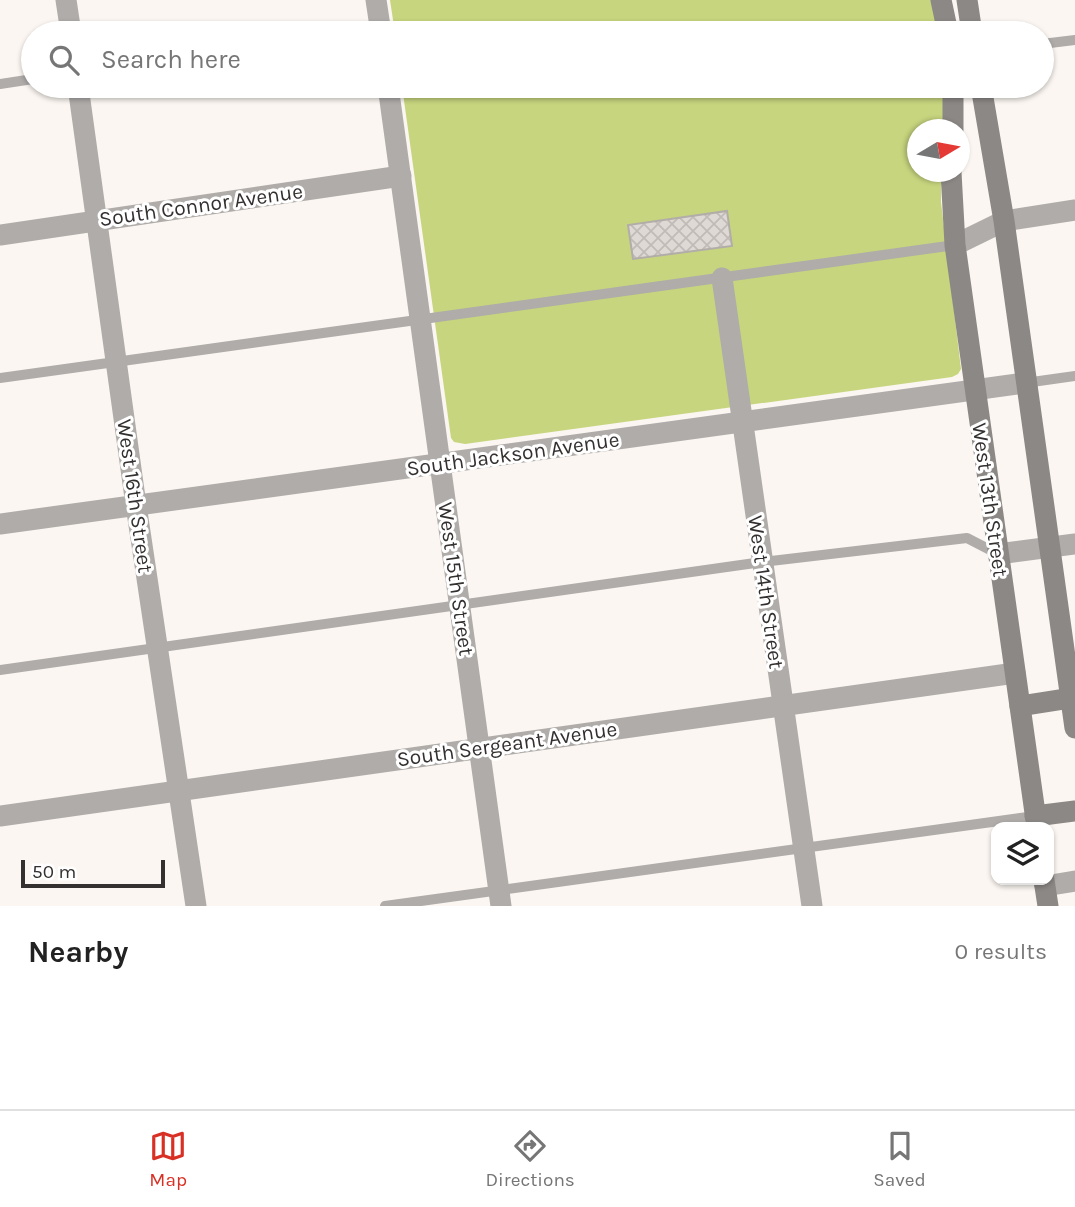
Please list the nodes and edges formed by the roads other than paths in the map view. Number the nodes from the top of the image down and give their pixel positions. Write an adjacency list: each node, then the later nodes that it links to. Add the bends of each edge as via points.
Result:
1 (66, 0): 5 (street)
2 (376, 0): 6 (street)
3 (940, 0): 7 (street)
4 (967, 0): 8 (street)
5 (69, 21)
6 (379, 21)
7 (945, 21)
8 (970, 21)
9 (1075, 40): 10 (lane)
10 (1054, 43)
11 (21, 81): 12 (lane)
12 (0, 84)
13 (80, 98): 21 (street, West 16th Street)
14 (390, 98): 18 (street, West 15th Street)
15 (953, 98): 17 (street)
16 (983, 98): 22 (street)
17 (953, 119)
18 (401, 176): 21 (street, South Connor Avenue); 26 (street, West 15th Street)
19 (952, 182): 24 (street, West 13th Street)
20 (1075, 210): 22 (street)
21 (96, 220): 23 (street, South Connor Avenue); 27 (street, West 16th Street)
22 (1004, 221): 24 (street); 30 (street)
23 (0, 234)
24 (955, 245): 25 (lane); 31 (street, West 13th Street)
25 (722, 278): 26 (lane); 32 (street, West 14th Street)
26 (420, 320): 27 (lane); 33 (street, West 15th Street)
27 (116, 361): 29 (lane); 34 (street, West 16th Street)
28 (1075, 376): 30 (lane)
29 (0, 378)
30 (1025, 383): 31 (street, South Jackson Avenue); 37 (street)
31 (975, 389): 32 (street, South Jackson Avenue); 38 (street, West 13th Street)
32 (742, 422): 33 (street, South Jackson Avenue); 39 (street, West 14th Street)
33 (440, 464): 34 (street, South Jackson Avenue); 40 (street, West 15th Street)
34 (136, 505): 35 (street, South Jackson Avenue); 41 (street, West 16th Street)
35 (0, 524)
36 (1075, 544): 37 (street)
37 (1048, 548): 38 (street); 44 (street)
38 (998, 554): 39 (lane, via 967,538); 43 (street, West 13th Street)
39 (762, 562): 40 (lane); 45 (street, West 14th Street)
40 (459, 606): 41 (lane); 48 (street, West 15th Street)
41 (156, 648): 42 (lane); 49 (street, West 16th Street)
42 (0, 670)
43 (1015, 673): 45 (street, South Sergeant Avenue); 46 (street, West 13th Street)
44 (1070, 698): 46 (street); 47 (street)
45 (783, 705): 48 (street, South Sergeant Avenue); 54 (street, West 14th Street)
46 (1020, 706): 52 (street, West 13th Street)
47 (1075, 728)
48 (479, 748): 49 (street, South Sergeant Avenue); 57 (street, West 15th Street)
49 (177, 791): 51 (street, South Sergeant Avenue); 58 (street, West 16th Street)
50 (1075, 811): 52 (street)
51 (0, 816)
52 (1036, 822)
53 (991, 827): 54 (lane)
54 (803, 849): 57 (lane); 60 (street, West 14th Street)
55 (1075, 881): 56 (street)
56 (1046, 891)
57 (500, 898): 59 (lane)
58 (195, 906)
59 (385, 906)
60 (811, 906)

